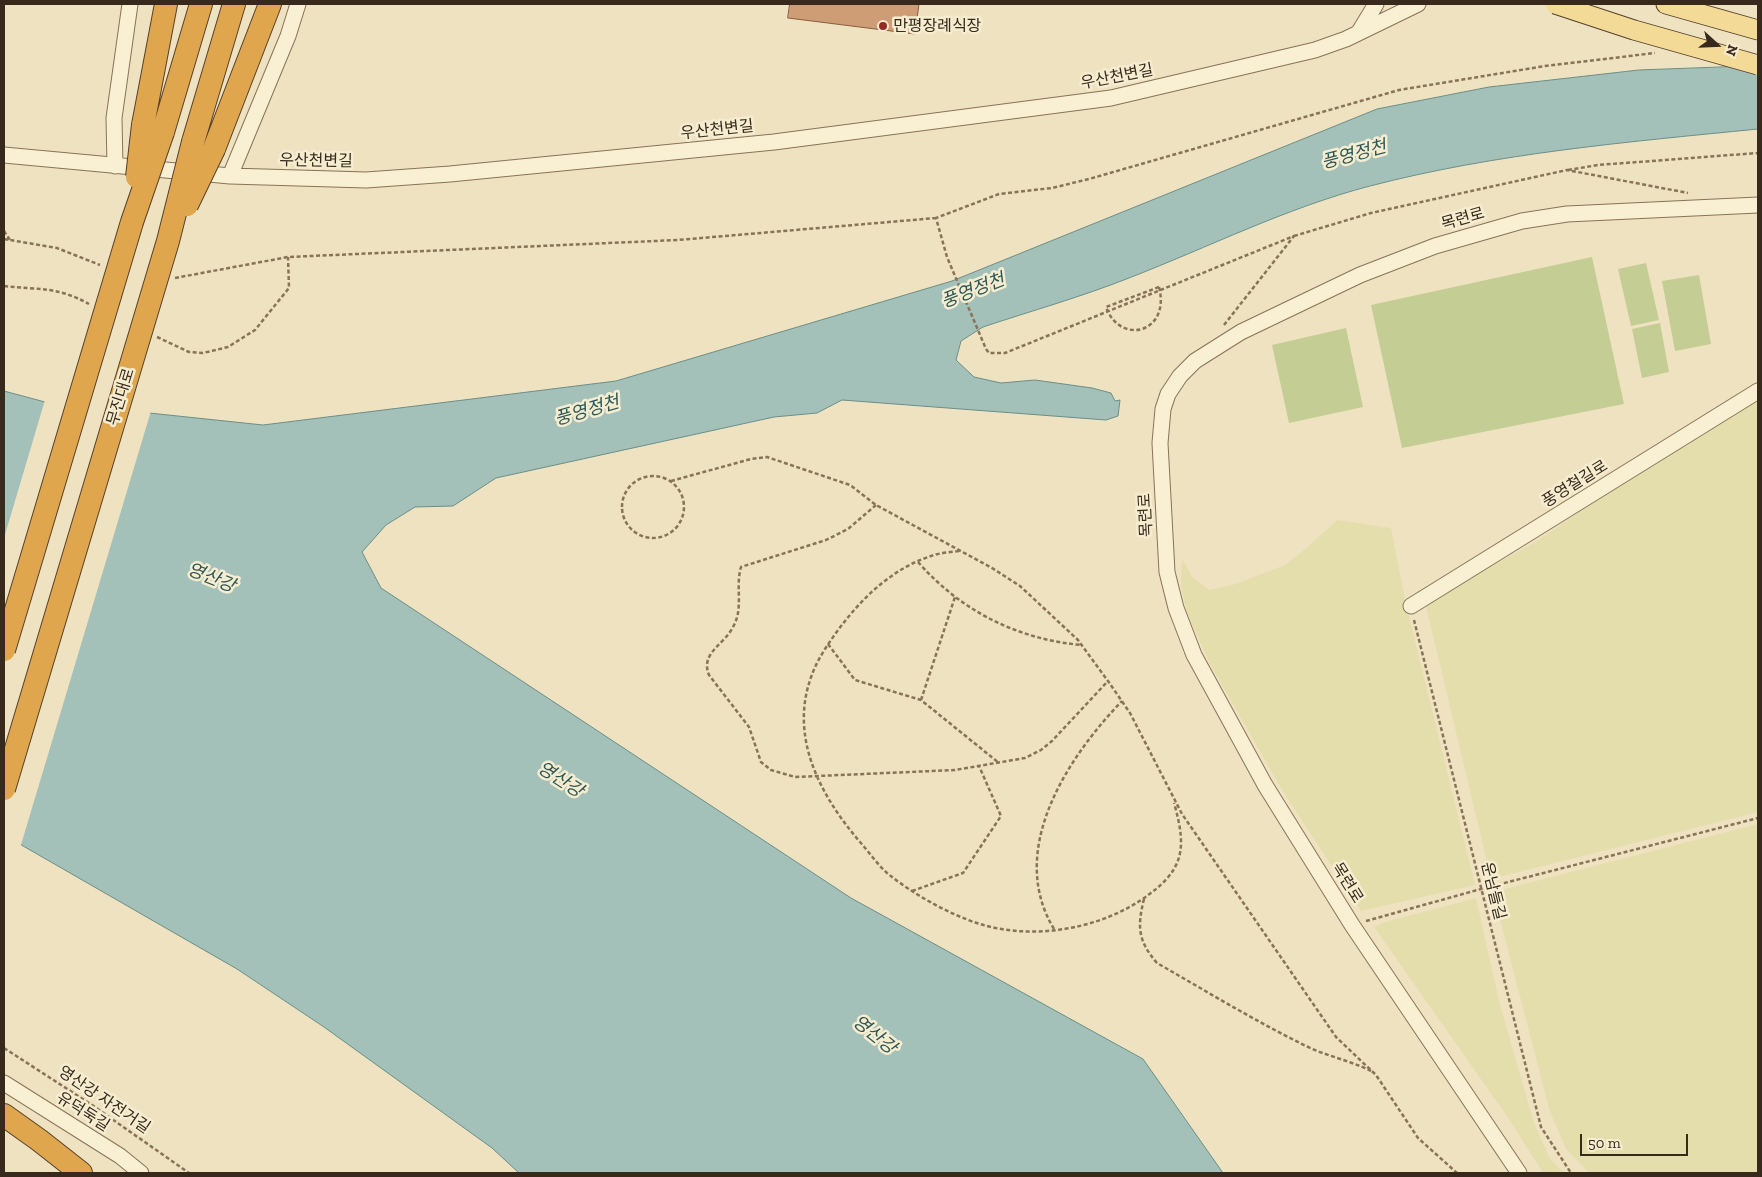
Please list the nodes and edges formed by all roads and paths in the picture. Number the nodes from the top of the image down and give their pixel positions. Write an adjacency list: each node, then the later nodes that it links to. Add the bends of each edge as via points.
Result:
1 (130, 4): 18 (street, via 114,118)
2 (166, 4): 15 (highway)
3 (201, 4): 15 (highway)
4 (234, 4): 28 (highway, 무진대로, bridge, via 193,142)
5 (270, 4): 28 (highway, bridge, via 214,149)
6 (298, 4): 20 (street)
7 (1376, 4): 12 (street)
8 (1416, 4): 12 (street, 우산천변길)
9 (1555, 4): 14 (main road, bridge)
10 (1666, 4): 11 (main road)
11 (1758, 30)
12 (1359, 33): 20 (street, 우산천변길, via 1315,50 1112,98 774,142 366,180)
13 (1662, 53): 23 (path, via 1545,66 1400,90 1080,181 999,194)
14 (1758, 65)
15 (153, 128): 43 (highway, bridge, via 132,222)
16 (1758, 153): 19 (path)
17 (4, 155): 18 (street, 우산천변길)
18 (115, 166): 20 (street, 우산천변길)
19 (1567, 170): 21 (path); 25 (path, via 1370,214)
20 (230, 176)
21 (1689, 193)
22 (1758, 205): 56 (street, 목련로, via 1567,214 1522,221 1435,246 1360,275 1241,332 1195,362 1168,394 1163,409 1160,443 1166,553 1176,608 1194,655 1265,786)
23 (936, 218): 30 (path, via 678,240 288,257); 32 (path, via 947,257 989,353 1005,353)
24 (4, 231): 27 (path)
25 (1294, 236): 31 (path); 33 (path)
26 (4, 239): 27 (path)
27 (10, 240): 29 (path, via 57,248)
28 (168, 242): 50 (highway, 무진대로, bridge)
29 (100, 265)
30 (166, 280)
31 (1160, 290): 32 (path); 32 (path, via 1162,304 1159,316 1150,326 1122,328)
32 (1108, 311)
33 (1218, 332)
34 (1758, 391): 40 (street, 풍영철길로)
35 (671, 481): 35 (path, via 652,476 634,482 627,490 622,508 624,519 638,535 659,538 678,527 684,506 678,488); 36 (path, via 751,458 768,457 850,485)
36 (876, 505): 37 (path); 49 (path, via 848,529 826,540 741,567 739,613 733,629 708,657 705,665 709,675 749,727 761,762 771,770 795,778)
37 (960, 550): 38 (path, via 931,555); 42 (path, via 1020,586)
38 (918, 562): 39 (path); 41 (path, via 870,593 844,620)
39 (955, 597): 42 (path, via 1023,634); 45 (path)
40 (1411, 606): 53 (path, 운남들길)
41 (828, 644): 45 (path, via 855,680); 49 (path, via 806,697 804,736)
42 (1081, 645): 44 (path)
43 (4, 650)
44 (1108, 681): 46 (path); 47 (path, via 1041,750 1025,758)
45 (921, 700): 47 (path)
46 (1122, 701): 51 (path, via 1154,757); 57 (path, via 1083,744 1047,809 1038,851 1038,884 1048,920)
47 (999, 763): 48 (path)
48 (979, 766): 49 (path, via 933,772); 54 (path, via 1001,816 963,873)
49 (816, 776): 54 (path, via 845,824 885,871)
50 (4, 789)
51 (1172, 798): 55 (path, via 1182,840 1178,866); 59 (path, via 1332,1030)
52 (1758, 818): 53 (path)
53 (1481, 889): 56 (path); 69 (path, 운남들길, via 1541,1127)
54 (912, 891): 57 (path, via 980,924 1021,932)
55 (1144, 898): 57 (path, via 1100,920); 59 (path, via 1140,936 1145,949 1157,963 1270,1028)
56 (1352, 925): 68 (street, 목련로)
57 (1054, 929)
58 (4, 1048): 66 (path, 영산강 자전거길, via 92,1104)
59 (1374, 1072): 67 (path, via 1418,1138)
60 (4, 1083): 65 (street, 유덕둑길, via 120,1156)
61 (4, 1115): 64 (highway)
62 (4, 1132): 63 (highway)
63 (59, 1173)
64 (81, 1173)
65 (140, 1173)
66 (189, 1173)
67 (1457, 1173)
68 (1519, 1173)
69 (1571, 1173)

